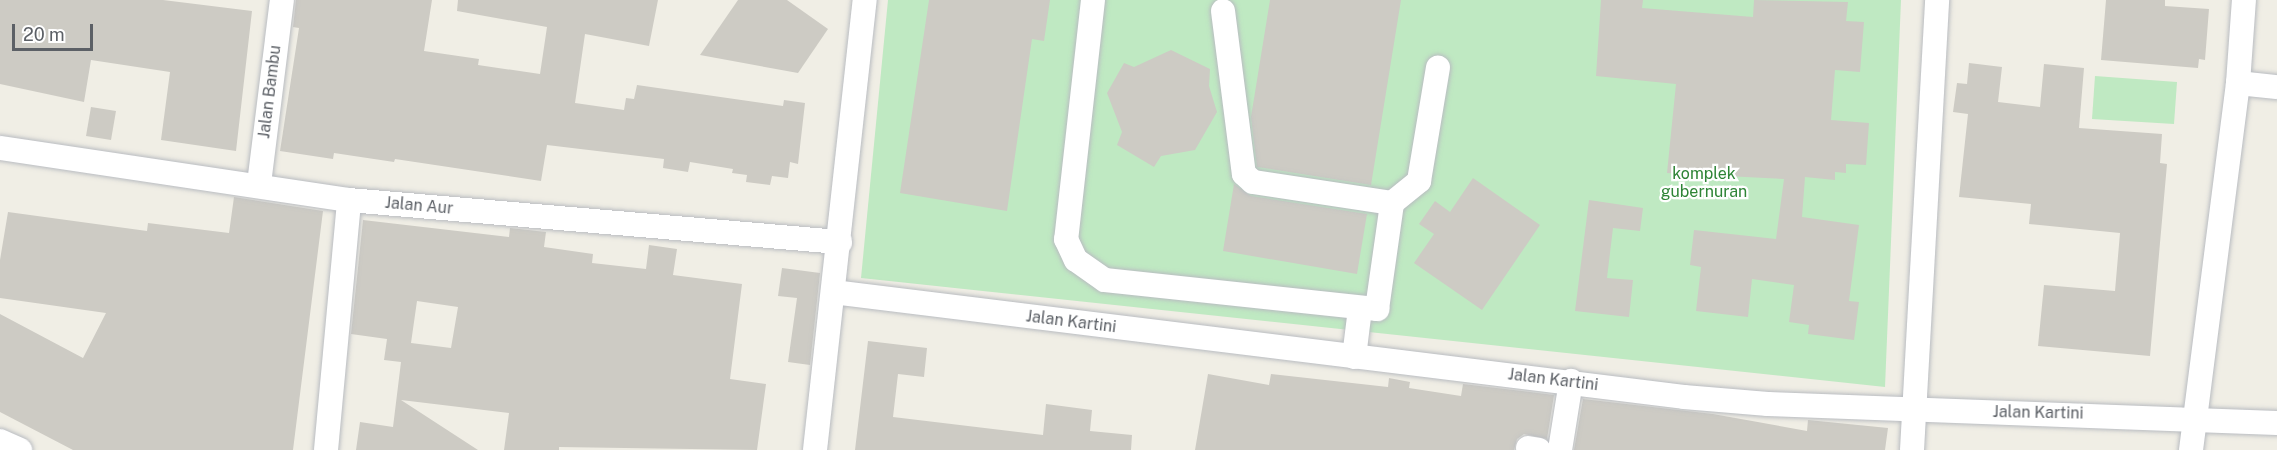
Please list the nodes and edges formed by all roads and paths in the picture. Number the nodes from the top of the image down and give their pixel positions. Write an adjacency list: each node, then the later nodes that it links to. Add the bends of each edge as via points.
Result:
1 (282, 0): 11 (street, Jalan Bambu)
2 (865, 0): 14 (street)
3 (1093, 0): 16 (street, via 1066,239 1076,260 1105,280)
4 (1937, 0): 19 (street)
5 (2244, 0): 8 (street)
6 (1223, 10): 13 (street, via 1244,174 1253,182)
7 (1438, 68): 13 (street, via 1419,181)
8 (2238, 83): 9 (street); 20 (street)
9 (2277, 87)
10 (0, 148): 11 (street, Jalan Aur)
11 (259, 184): 12 (street, Jalan Aur)
12 (349, 200): 14 (street, Jalan Aur); 24 (street)
13 (1392, 203): 16 (street, via 1379,307)
14 (840, 242): 15 (street)
15 (833, 292): 17 (street, Jalan Kartini); 25 (street)
16 (1360, 309): 17 (street)
17 (1354, 357): 18 (street, Jalan Kartini)
18 (1571, 381): 19 (street, Jalan Kartini, via 1747,402); 26 (street)
19 (1915, 410): 20 (street, Jalan Kartini); 27 (street)
20 (2194, 417): 21 (street, Jalan Kartini); 28 (street)
21 (2277, 423)
22 (0, 441): 23 (street)
23 (20, 450)
24 (326, 450)
25 (815, 450)
26 (1560, 450)
27 (1912, 450)
28 (2191, 450)

